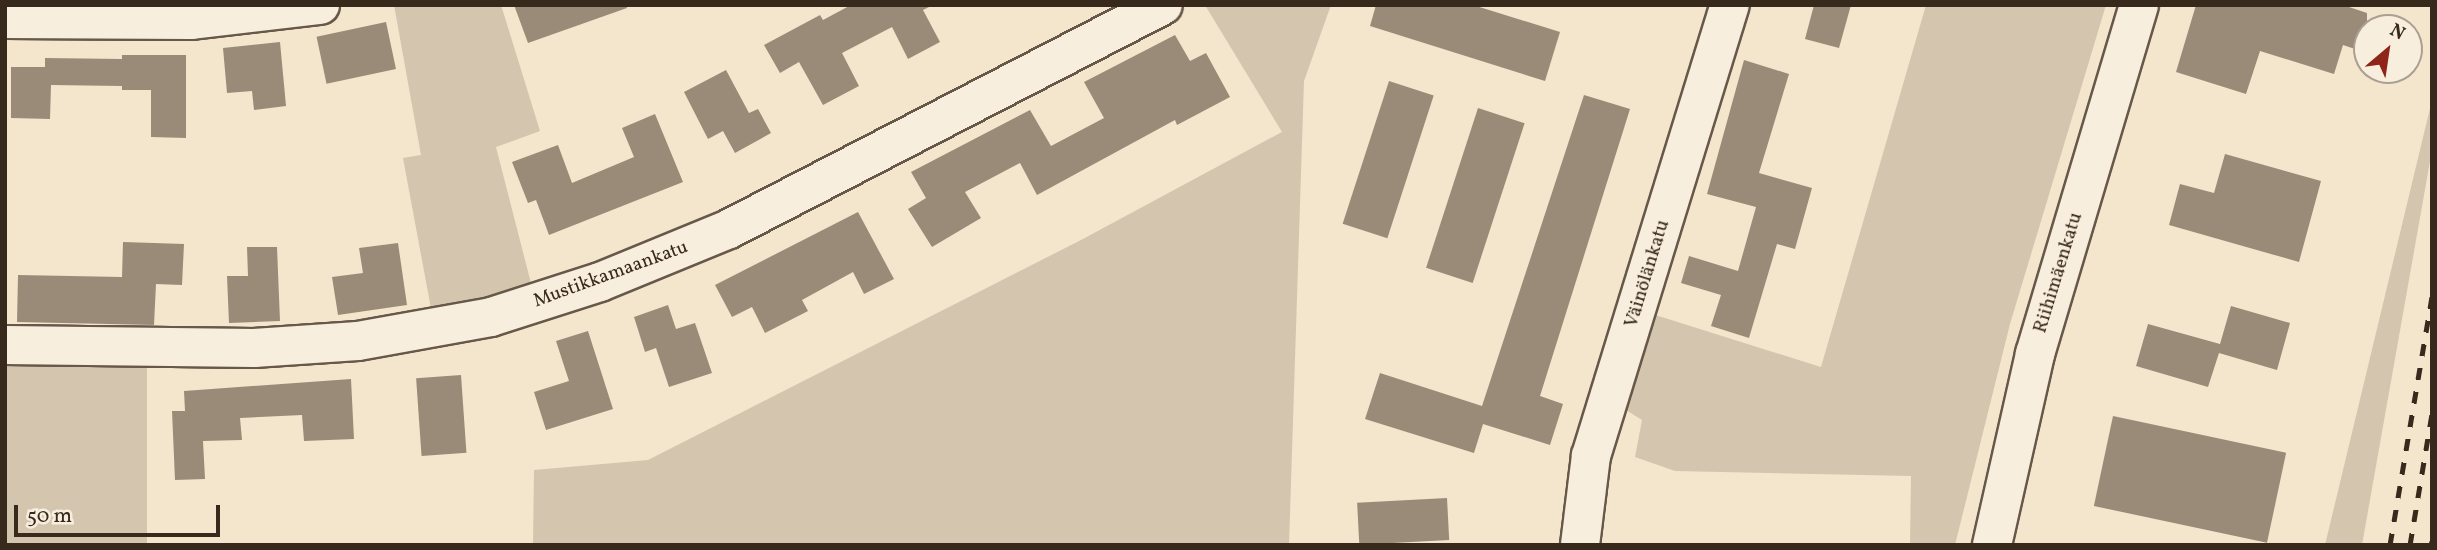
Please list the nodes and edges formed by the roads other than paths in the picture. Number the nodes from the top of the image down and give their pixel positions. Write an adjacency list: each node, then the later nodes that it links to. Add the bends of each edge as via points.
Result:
1 (320, 5): 5 (street, via 192,20)
2 (1163, 5): 6 (street, Mustikkamaankatu, via 729,229 600,282 491,317 358,341 254,348)
3 (1730, 5): 7 (street, Väinölänkatu, via 1591,456)
4 (2139, 5): 8 (street, Riihimäenkatu, via 2035,354)
5 (5, 19)
6 (5, 345)
7 (1580, 545)
8 (1992, 545)

